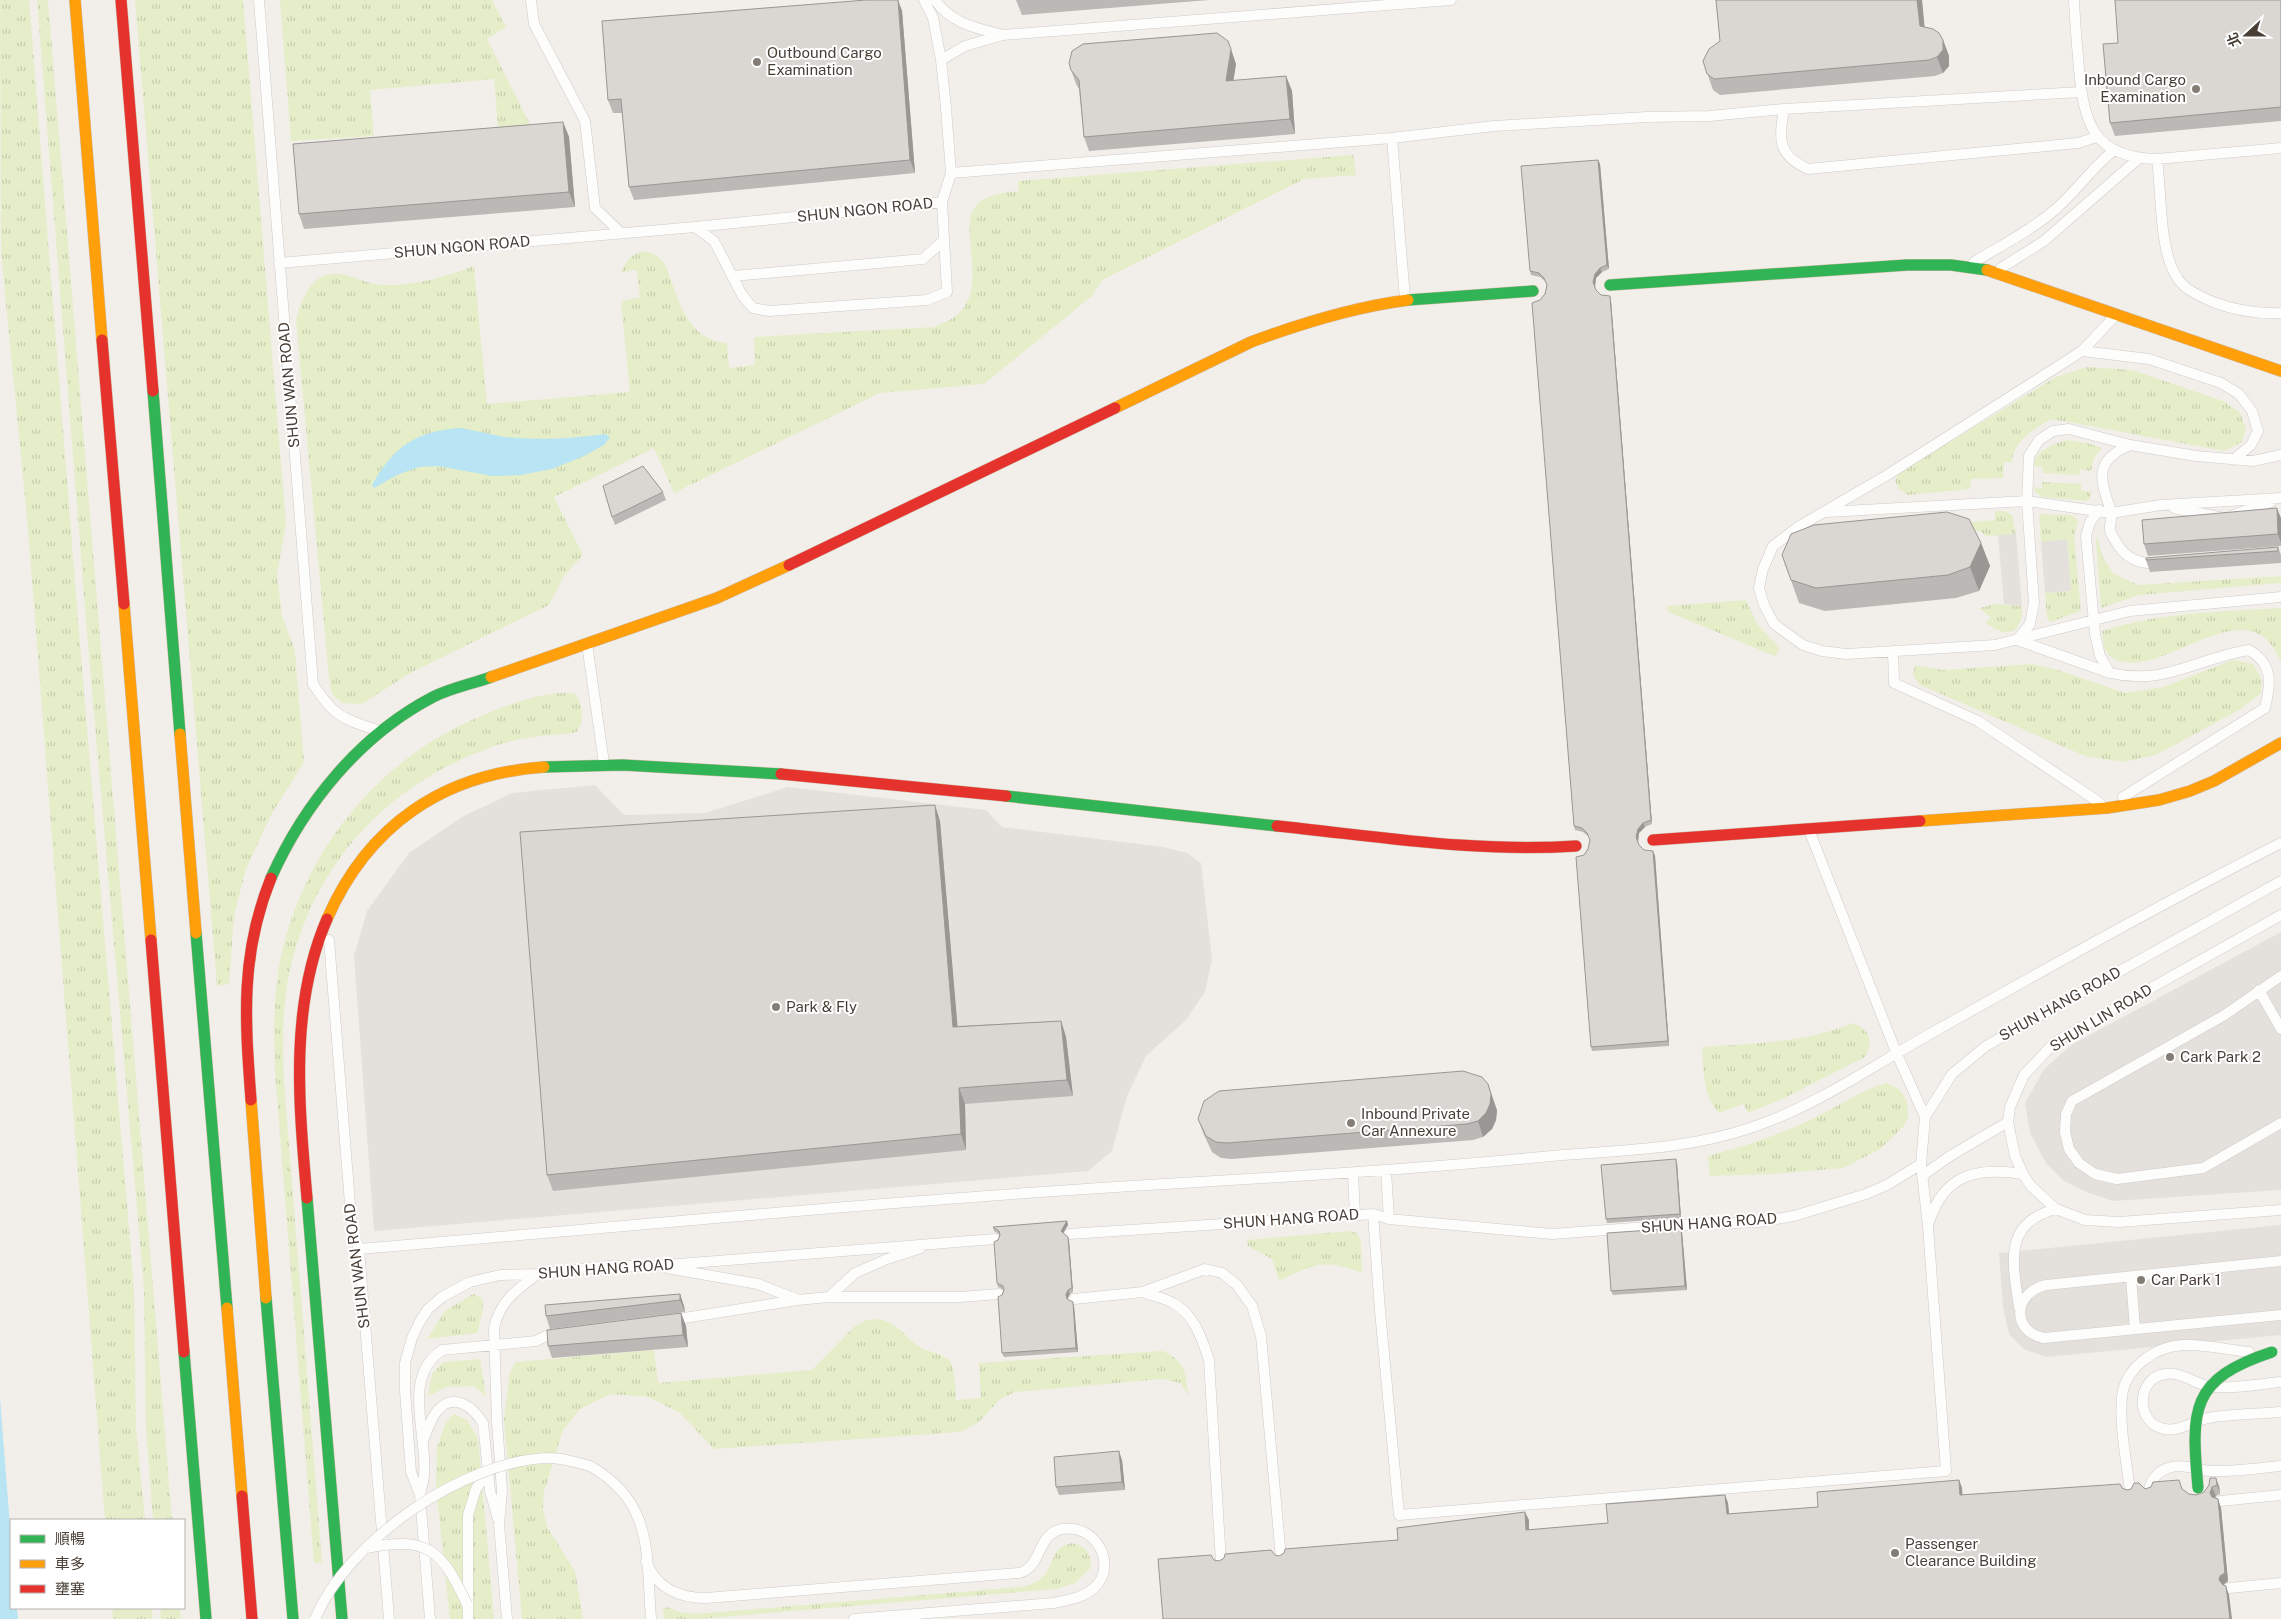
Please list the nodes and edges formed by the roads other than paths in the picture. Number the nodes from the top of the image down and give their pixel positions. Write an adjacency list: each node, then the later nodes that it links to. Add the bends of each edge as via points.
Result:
1 (75, 0): 120 (main road)
2 (121, 0): 121 (main road)
3 (259, 0): 25 (lane, SHUN WAN ROAD)
4 (531, 0): 23 (lane, via 534,24 585,121 595,208)
5 (924, 0): 11 (lane, SHUN NGON ROAD, via 933,18)
6 (935, 0): 10 (lane, via 953,19)
7 (1451, 0): 9 (lane)
8 (2074, 0): 12 (lane)
9 (1421, 1): 10 (lane)
10 (1003, 35): 11 (lane, via 965,46)
11 (941, 60): 20 (lane, SHUN NGON ROAD)
12 (2081, 92): 13 (lane); 14 (lane, via 2086,116)
13 (1784, 109): 14 (lane, via 1780,141 1786,154 1808,169 2078,143); 15 (lane, via 1709,116 1494,126)
14 (2097, 137): 17 (lane)
15 (1392, 138): 20 (lane); 31 (lane)
16 (2281, 148): 19 (lane)
17 (2113, 151): 18 (lane); 26 (lane, via 2036,225)
18 (2138, 159): 19 (lane); 27 (lane, via 2044,241)
19 (2157, 159): 32 (lane, via 2165,244 2169,264 2176,277 2184,286 2228,307)
20 (951, 173): 21 (lane, SHUN NGON ROAD)
21 (942, 202): 22 (lane, SHUN NGON ROAD); 24 (lane)
22 (695, 227): 23 (lane, SHUN NGON ROAD); 28 (lane, via 714,241)
23 (621, 233): 25 (lane, SHUN NGON ROAD)
24 (944, 240): 28 (lane, via 923,259); 28 (lane, via 947,292 927,300 769,311 753,308 742,296)
25 (279, 263): 52 (lane, SHUN WAN ROAD, via 313,684 326,705 346,720)
26 (1969, 266): 27 (main road); 29 (main road, via 1941,263 1881,265)
27 (1996, 271): 33 (main road)
28 (733, 276)
29 (1610, 285)
30 (1532, 291): 31 (main road)
31 (1405, 301): 49 (main road, via 1328,316 1251,342 773,573 717,598)
32 (2281, 313)
33 (2116, 315): 34 (lane); 35 (main road)
34 (2082, 351): 38 (lane, via 2149,359 2221,383 2239,394 2252,411 2258,431 2251,445); 43 (lane)
35 (2281, 371)
36 (2130, 445): 38 (lane); 40 (lane, via 2069,430 2053,431 2039,440 2029,456); 44 (lane, via 2113,452 2105,464 2101,482)
37 (2281, 455): 38 (lane)
38 (2233, 460)
39 (2281, 498): 41 (lane); 41 (lane, via 2225,518)
40 (2027, 501): 42 (lane); 43 (lane); 48 (lane, via 2034,603 2030,624)
41 (2161, 505): 44 (lane)
42 (2099, 510): 44 (lane); 47 (lane, via 2090,522 2086,536)
43 (1825, 512): 50 (lane, via 1773,546 1759,588 1764,605 1774,624 1803,645 1846,654)
44 (2112, 513): 45 (lane, via 2110,530 2120,550 2137,562)
45 (2173, 562)
46 (2281, 596): 47 (lane, via 2130,611)
47 (2093, 621): 48 (lane); 51 (lane, via 2100,656)
48 (2016, 640): 50 (lane, via 1995,645); 51 (lane)
49 (587, 643): 52 (main road, via 434,697); 54 (lane)
50 (1893, 651): 55 (lane, via 1894,683 1978,721)
51 (2110, 673): 55 (lane, via 2130,678 2160,676 2222,654 2249,650 2260,656 2270,681 2264,708)
52 (381, 731): 122 (main road, via 338,773 289,838 270,880 248,962 245,1009)
53 (2281, 743): 55 (main road, via 2188,792)
54 (604, 764): 59 (main road, via 783,773 1494,848); 61 (main road, via 504,772 453,787 423,802 397,820 370,849 347,879)
55 (2107, 808): 56 (main road)
56 (1808, 829): 57 (main road); 66 (lane)
57 (1654, 840)
58 (2281, 843): 66 (lane, via 2176,896)
59 (1576, 846)
60 (2281, 881): 67 (lane, SHUN HANG ROAD, via 1986,1046 1952,1074)
61 (329, 912): 84 (lane, SHUN WAN ROAD, via 329,951 352,1229); 124 (main road, via 305,989 300,1078)
62 (2281, 915): 68 (lane, SHUN LIN ROAD, via 2054,1042 2024,1075 2010,1107)
63 (2281, 976): 64 (lane)
64 (2259, 990): 65 (lane); 69 (lane, via 2223,1016 2072,1101 2066,1114 2065,1132 2069,1149 2079,1163 2096,1174 2118,1179 2203,1168)
65 (2281, 1029)
66 (1896, 1052): 67 (lane); 71 (lane, via 1792,1112 1748,1129 1703,1141 1627,1152)
67 (1925, 1117): 70 (lane, SHUN HANG ROAD)
68 (2008, 1122): 73 (lane, SHUN LIN ROAD, via 2015,1156); 74 (lane)
69 (2281, 1123)
70 (1921, 1164): 74 (lane); 79 (lane, SHUN HANG ROAD, via 1888,1185 1866,1194 1794,1216 1759,1222 1552,1234)
71 (1386, 1171): 72 (lane); 79 (lane)
72 (1353, 1173): 78 (lane); 84 (lane, via 1080,1189)
73 (2023, 1174): 75 (lane, SHUN LIN ROAD); 80 (lane, via 1985,1171 1959,1180 1941,1195)
74 (1922, 1176): 80 (lane)
75 (2056, 1209): 76 (lane, SHUN LIN ROAD, via 2085,1220 2101,1222); 94 (lane, via 2038,1213 2015,1242 2013,1262)
76 (2281, 1210)
77 (1373, 1214): 78 (lane, SHUN HANG ROAD); 79 (lane, SHUN HANG ROAD); 80 (lane, via 1399,1516 1946,1471)
78 (1355, 1215): 81 (lane, SHUN HANG ROAD)
79 (1389, 1219)
80 (1928, 1226)
81 (1068, 1234)
82 (995, 1239): 83 (lane, SHUN HANG ROAD)
83 (941, 1242): 86 (lane, SHUN HANG ROAD); 91 (lane, via 855,1273)
84 (358, 1249): 125 (lane, SHUN WAN ROAD)
85 (2281, 1262): 88 (lane)
86 (653, 1266): 87 (lane, SHUN HANG ROAD, via 608,1266); 93 (lane, via 758,1284)
87 (538, 1274): 99 (lane, via 505,1301 496,1317); 109 (lane, SHUN HANG ROAD, via 500,1275 470,1282 442,1297 419,1323 405,1363 405,1391 411,1472)
88 (2131, 1277): 94 (lane, via 2037,1287 2025,1296); 97 (lane)
89 (1143, 1292): 92 (lane); 114 (lane, via 1205,1269 1222,1273 1237,1285 1252,1306 1261,1336); 116 (lane, via 1174,1303 1192,1320 1202,1337 1209,1360)
90 (998, 1294): 91 (lane)
91 (829, 1297): 93 (lane)
92 (1074, 1299)
93 (797, 1300): 96 (lane)
94 (2020, 1310): 97 (lane, via 2027,1329 2044,1338)
95 (2281, 1315): 97 (lane)
96 (658, 1322)
97 (2135, 1329)
98 (574, 1333): 99 (lane)
99 (494, 1345): 103 (lane, via 442,1350 432,1357 420,1378 418,1396); 112 (lane, via 502,1491)
100 (2272, 1352): 106 (main road, bridge, via 2221,1373 2211,1383 2196,1416); 108 (lane, via 2185,1345 2160,1350 2140,1363 2131,1372 2122,1396)
101 (2281, 1382): 102 (lane, via 2212,1387 2167,1373 2152,1380 2142,1399 2146,1414 2156,1426 2163,1428 2180,1428 2212,1418)
102 (2281, 1412)
103 (422, 1441): 109 (lane, via 424,1474); 112 (lane, via 433,1417 452,1401 462,1403 478,1414 483,1422 490,1491)
104 (2281, 1466): 107 (lane, via 2221,1471 2174,1467 2156,1475)
105 (486, 1472): 113 (lane, bridge, via 434,1495); 115 (lane, bridge, via 550,1458 590,1466 612,1480 631,1502 644,1532); 119 (lane, bridge, via 476,1489 468,1516)
106 (2198, 1488)
107 (2149, 1491)
108 (2130, 1492)
109 (420, 1494): 126 (lane, SHUN HANG ROAD)
110 (2281, 1495): 111 (lane)
111 (2220, 1502)
112 (499, 1524): 128 (lane)
113 (364, 1549): 119 (lane, bridge, via 409,1543 433,1552 448,1568); 123 (lane, bridge, via 339,1578)
114 (1281, 1558)
115 (646, 1561): 129 (lane); 130 (lane, via 650,1572 669,1590 706,1598 1019,1573 1031,1568 1048,1536 1072,1528 1087,1533 1097,1542 1103,1557 1100,1581 1087,1594 1072,1600)
116 (1222, 1563)
117 (2281, 1583): 118 (lane)
118 (2229, 1588)
119 (466, 1604): 127 (lane)
120 (206, 1619)
121 (252, 1619)
122 (293, 1619)
123 (315, 1619)
124 (342, 1619)
125 (389, 1619)
126 (430, 1619)
127 (468, 1619)
128 (507, 1619)
129 (651, 1619)
130 (854, 1619)

